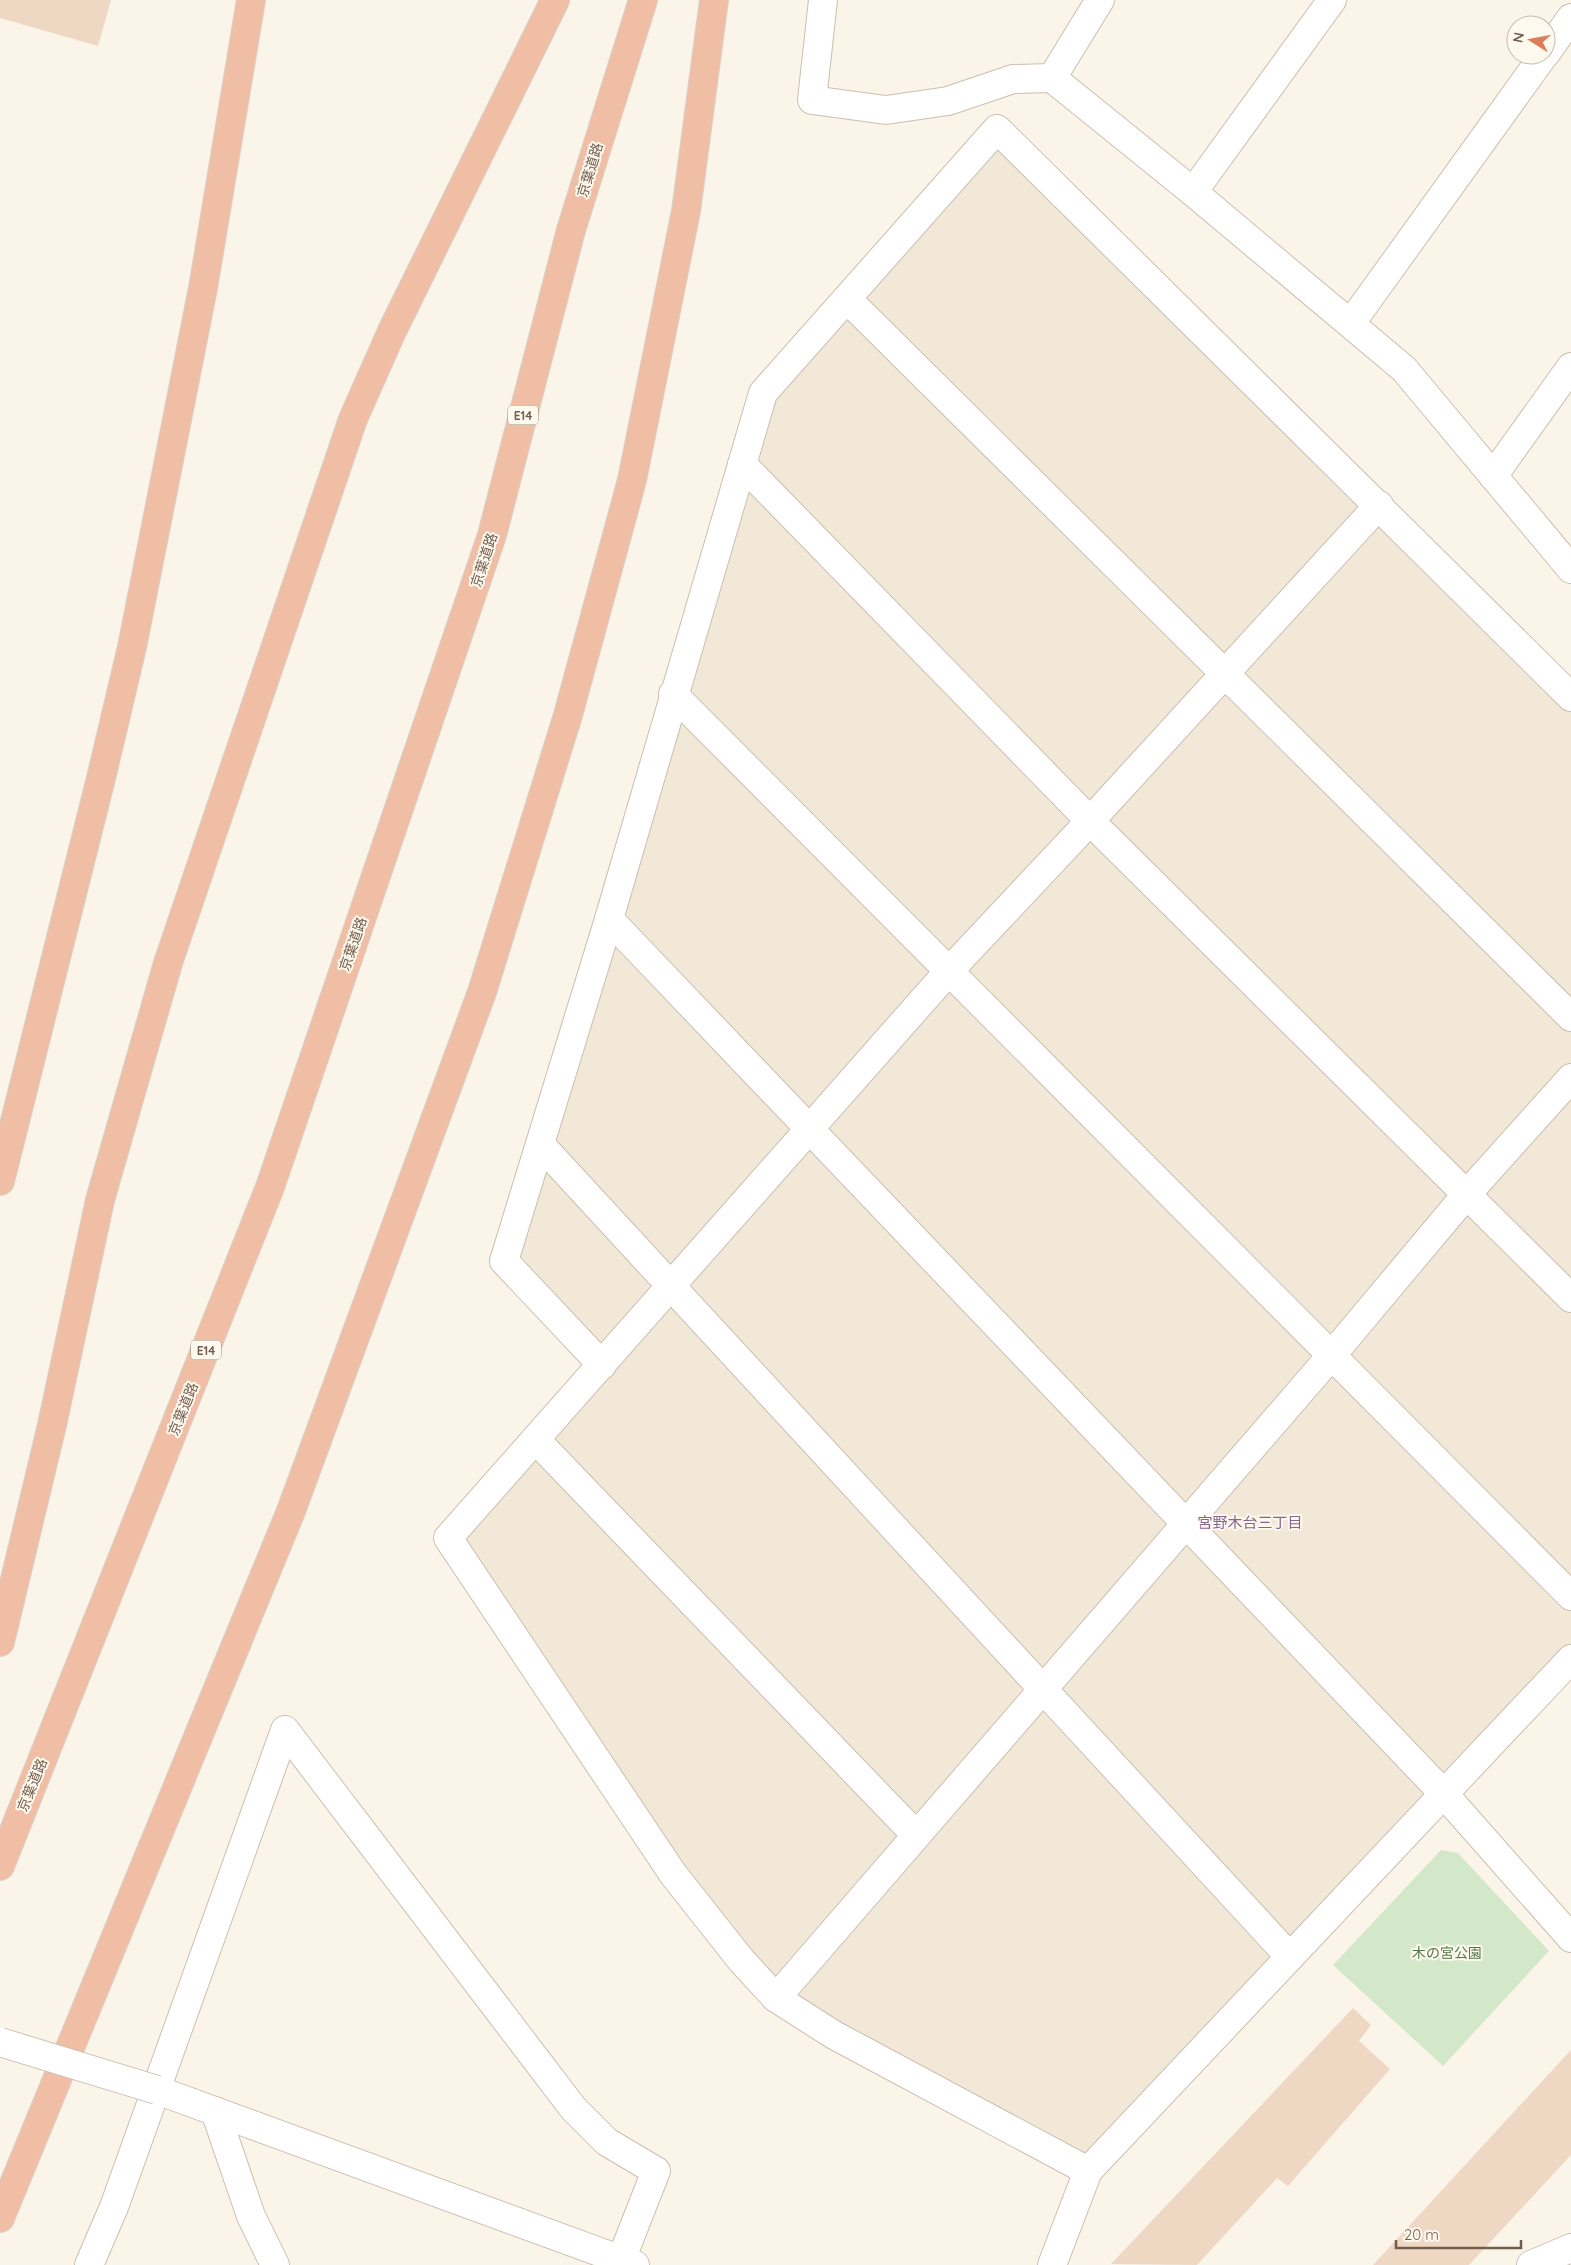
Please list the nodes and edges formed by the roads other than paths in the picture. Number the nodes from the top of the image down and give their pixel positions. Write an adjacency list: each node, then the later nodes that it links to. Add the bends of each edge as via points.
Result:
1 (251, 0): 30 (highway, via 203,288 132,647)
2 (555, 0): 39 (highway, via 392,331 353,418 168,963 100,1200 52,1425)
3 (643, 0): 44 (highway, 京葉道路 / E14, via 571,230 492,535 276,1168 187,1400)
4 (714, 0): 52 (highway, via 686,211 634,470 568,715 482,992 292,1511)
5 (823, 0): 11 (street, via 812,100 886,110 948,101 1014,78)
6 (1100, 0): 11 (street)
7 (1332, 0): 12 (street)
8 (1571, 18): 9 (street)
9 (1556, 39)
10 (1537, 65): 14 (street)
11 (1052, 78): 12 (street)
12 (1193, 192): 14 (street)
13 (846, 299): 16 (street, via 763,393); 18 (street, via 997,129); 20 (street)
14 (1351, 323): 17 (street, via 1404,369)
15 (1571, 367): 17 (street)
16 (742, 464): 21 (street); 23 (street)
17 (1492, 476): 19 (street)
18 (1379, 505): 20 (street); 22 (street)
19 (1571, 569)
20 (1225, 673): 23 (street); 26 (street)
21 (673, 694): 24 (street); 25 (street)
22 (1571, 697)
23 (1090, 821): 25 (street); 31 (street)
24 (609, 919): 28 (street); 29 (street)
25 (948, 972): 28 (street); 34 (street)
26 (1571, 1017)
27 (1571, 1078): 31 (street)
28 (809, 1129): 32 (street); 37 (street)
29 (540, 1144): 32 (street); 35 (street, via 504,1261)
30 (0, 1181)
31 (1466, 1195): 33 (street); 34 (street)
32 (670, 1286): 35 (street); 41 (street)
33 (1571, 1298)
34 (1331, 1356): 37 (street); 38 (street)
35 (602, 1365): 36 (street)
36 (536, 1440): 43 (street); 47 (street, via 448,1538 673,1874 741,1960)
37 (1187, 1524): 41 (street); 42 (street)
38 (1571, 1596)
39 (0, 1642)
40 (1571, 1658): 42 (street)
41 (1043, 1690): 43 (street); 46 (street)
42 (1444, 1794): 45 (street); 46 (street)
43 (916, 1835): 47 (street)
44 (0, 1866)
45 (1571, 1938)
46 (1290, 1957): 51 (street)
47 (776, 1998): 51 (street, via 834,2035)
48 (0, 2042): 49 (street, bridge)
49 (157, 2090): 50 (street); 54 (street, via 285,1730 573,2108 607,2142 656,2171); 55 (street)
50 (215, 2111): 54 (street); 56 (street, via 251,2216)
51 (1088, 2171): 57 (street)
52 (0, 2218)
53 (1571, 2248): 58 (street)
54 (628, 2262)
55 (90, 2265)
56 (275, 2265)
57 (1052, 2265)
58 (1531, 2265)

